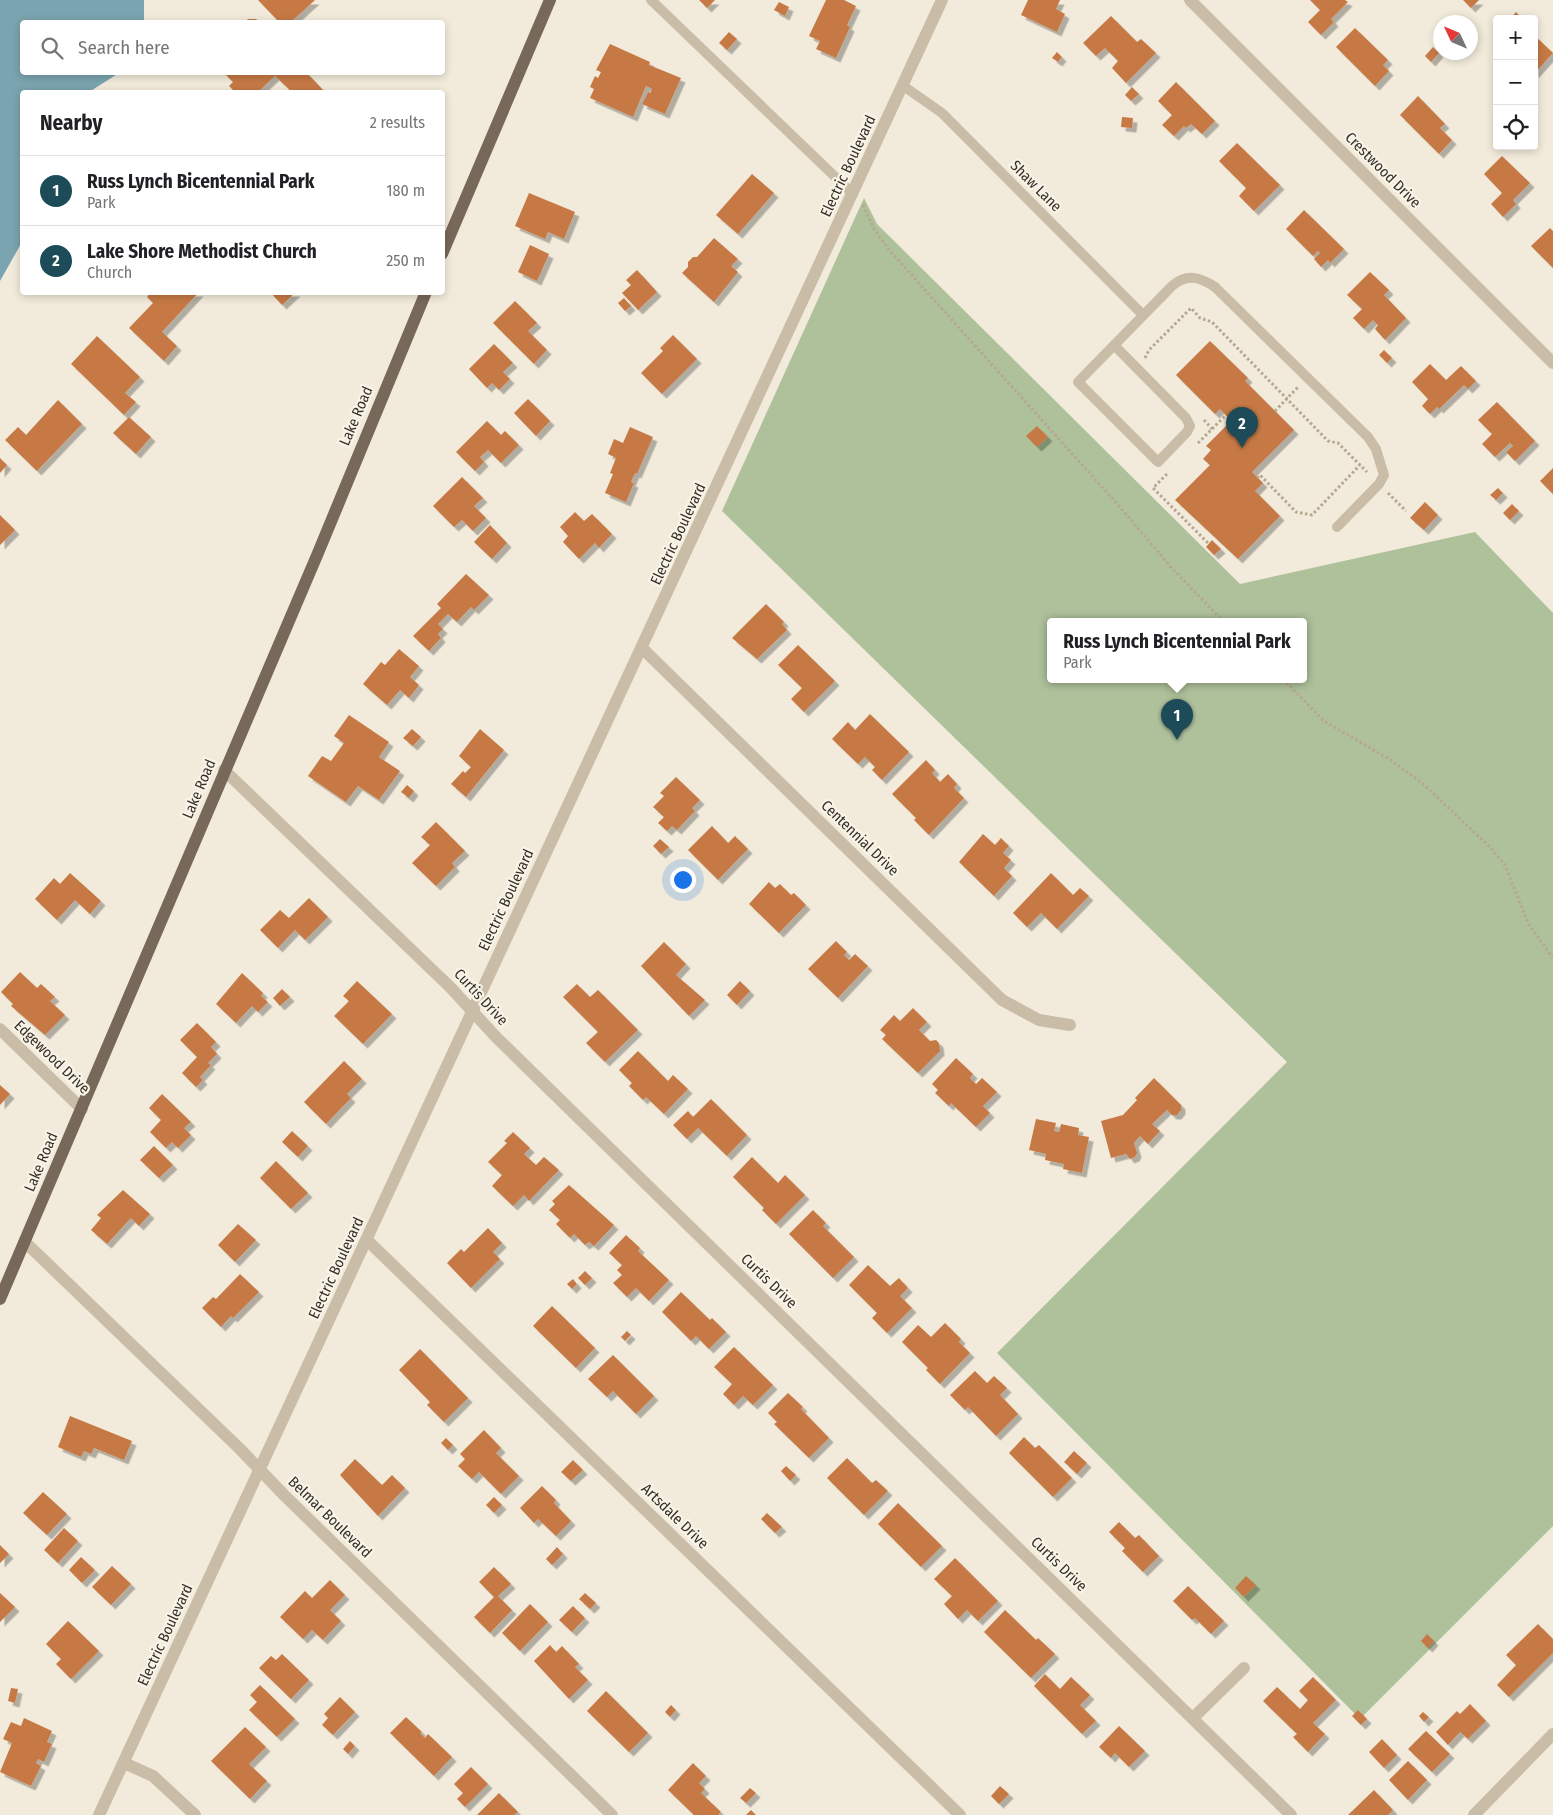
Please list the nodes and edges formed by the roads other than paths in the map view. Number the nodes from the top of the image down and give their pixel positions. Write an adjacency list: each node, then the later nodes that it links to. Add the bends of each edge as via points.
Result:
1 (550, 0): 7 (main road)
2 (651, 0): 6 (lane)
3 (942, 0): 5 (street, Electric Boulevard)
4 (1196, 2): 11 (street, Crestwood Drive)
5 (902, 85): 6 (street, Electric Boulevard); 9 (lane, Shaw Lane, via 942,113)
6 (853, 194): 13 (street, Electric Boulevard)
7 (445, 247)
8 (425, 295): 14 (main road, Lake Road)
9 (1143, 315): 10 (lane); 12 (lane, via 1179,280 1186,277 1204,280 1216,287 1368,437 1376,449 1384,475)
10 (1114, 345): 10 (lane, via 1078,382 1158,462 1190,426 1186,418)
11 (1553, 362)
12 (1337, 527)
13 (643, 648): 15 (street, Electric Boulevard); 16 (street, Centennial Drive, via 1002,1000 1039,1020)
14 (224, 770): 15 (street, Curtis Drive); 18 (main road, Lake Road)
15 (472, 1011): 19 (street, Electric Boulevard); 24 (street, Curtis Drive)
16 (1070, 1025)
17 (0, 1029): 18 (street, Edgewood Drive)
18 (82, 1109): 20 (main road, Lake Road)
19 (367, 1240): 22 (street, Electric Boulevard); 30 (street, Artsdale Drive)
20 (24, 1242): 21 (main road, Lake Road); 22 (street, Belmar Boulevard)
21 (0, 1298)
22 (260, 1470): 26 (street, Electric Boulevard); 29 (street, Belmar Boulevard)
23 (1244, 1668): 24 (street)
24 (1193, 1718): 31 (street, Curtis Drive)
25 (1553, 1734): 32 (street)
26 (124, 1763): 27 (street, Electric Boulevard); 28 (street, via 153,1776)
27 (99, 1815)
28 (195, 1815)
29 (612, 1815)
30 (960, 1815)
31 (1291, 1815)
32 (1474, 1815)

